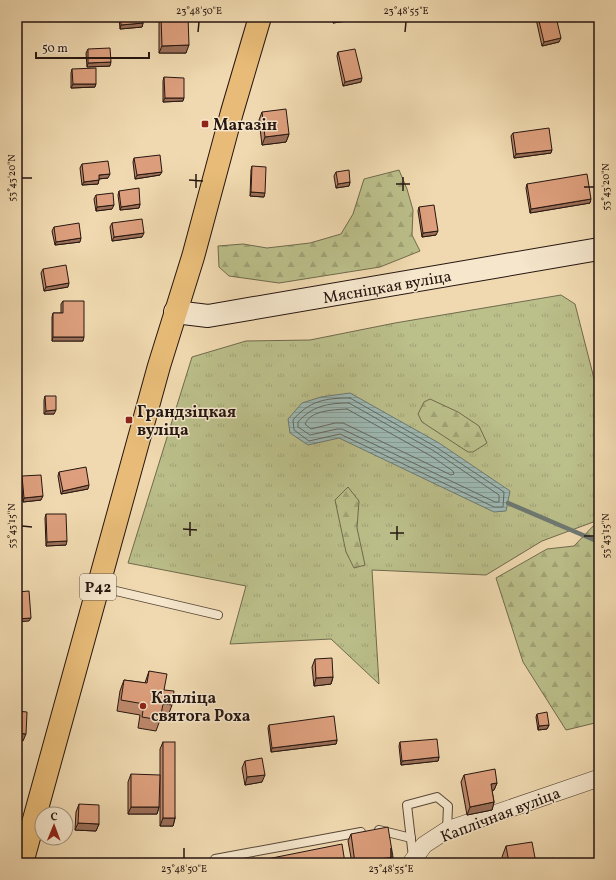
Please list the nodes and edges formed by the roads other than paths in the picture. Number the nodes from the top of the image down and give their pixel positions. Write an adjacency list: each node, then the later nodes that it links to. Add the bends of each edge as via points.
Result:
1 (260, 17): 3 (main road, Р42, via 193,257)
2 (599, 249): 3 (main road, Мясніцкая вуліца, via 208,316)
3 (175, 312): 4 (main road, Р42)
4 (98, 587): 5 (lane); 11 (main road, Р42)
5 (218, 615)
6 (599, 778): 7 (street, Каплічная вуліца)
7 (448, 830): 8 (lane, via 448,806 437,797 407,805); 10 (street, Каплічная вуліца, via 424,845)
8 (411, 838): 9 (lane, via 376,830); 10 (lane)
9 (215, 859)
10 (412, 860)
11 (22, 863)

